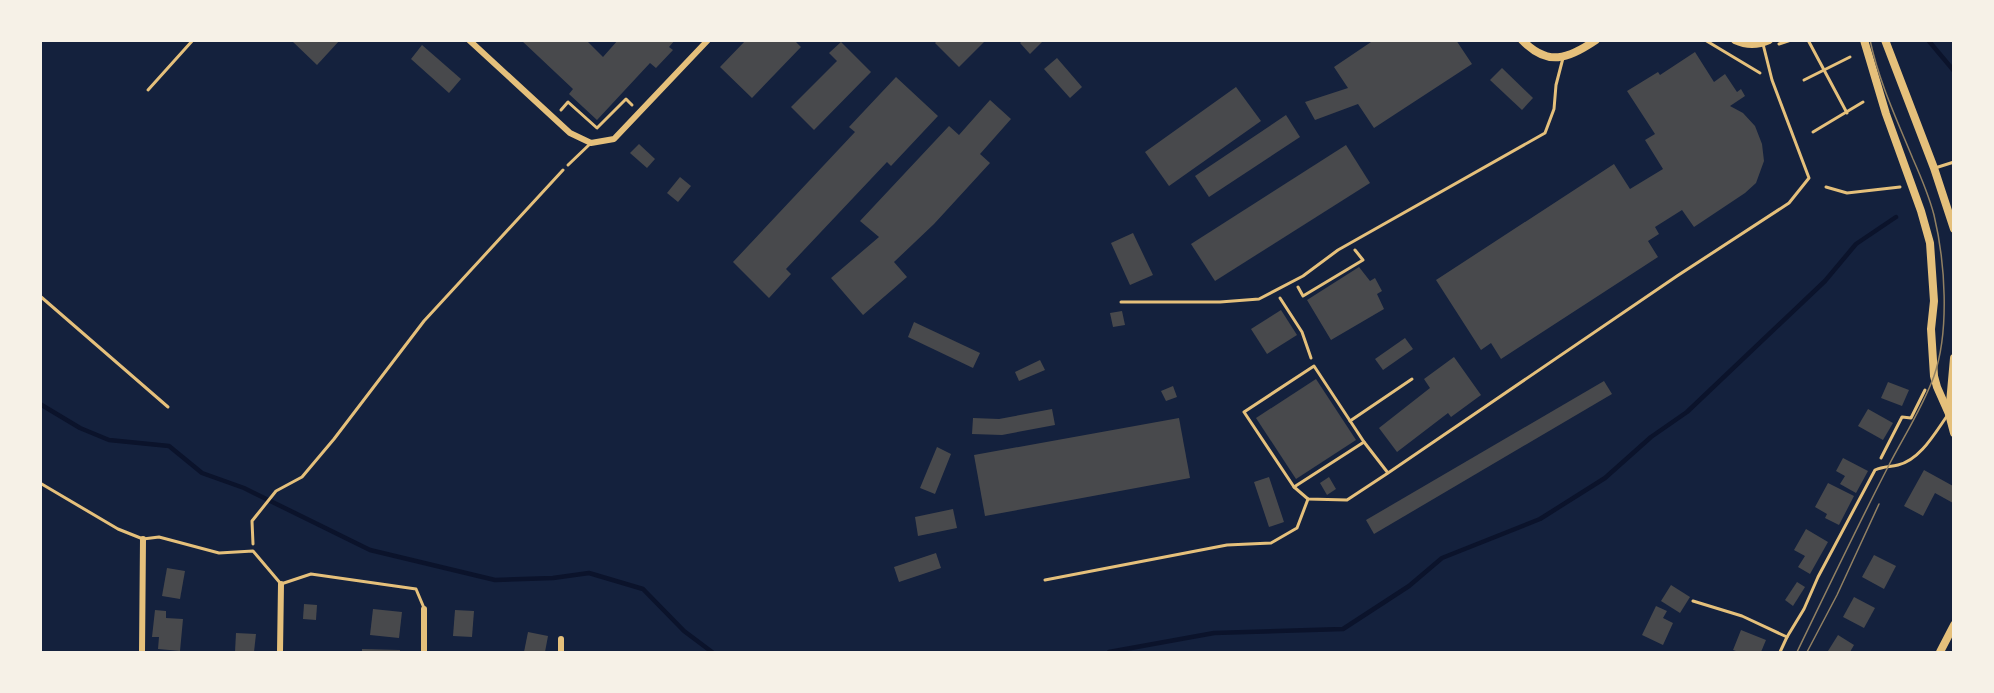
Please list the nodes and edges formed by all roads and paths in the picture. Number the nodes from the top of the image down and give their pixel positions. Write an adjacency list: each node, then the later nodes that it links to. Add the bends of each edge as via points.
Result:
1 (194, 40): 18 (lane)
2 (469, 40): 24 (street, via 570,133)
3 (708, 40): 24 (street, via 614,139)
4 (1522, 40): 14 (street, via 1533,52 1547,58)
5 (1596, 40): 14 (street)
6 (1705, 40): 16 (path)
7 (1735, 40): 11 (street, via 1744,44)
8 (1808, 40): 15 (path)
9 (1855, 40): 12 (street)
10 (1885, 40): 27 (street)
11 (1765, 41): 16 (lane)
12 (1865, 45): 43 (street, via 1930,243 1934,376)
13 (1850, 57): 15 (path)
14 (1563, 58): 31 (lane, via 1554,109 1545,133)
15 (1824, 70): 17 (path); 22 (path)
16 (1772, 80): 48 (lane, via 1809,178 1789,203)
17 (1804, 80)
18 (148, 90)
19 (1863, 102): 22 (path)
20 (633, 106): 21 (path, via 626,99 597,128 568,102)
21 (561, 110)
22 (1847, 113): 23 (path)
23 (1813, 132)
24 (591, 143): 26 (lane)
25 (1953, 162): 27 (lane)
26 (568, 165): 53 (path, via 424,321 302,477 276,491 252,521)
27 (1934, 168): 30 (street)
28 (1827, 187): 29 (path, via 1847,193)
29 (1902, 187)
30 (1953, 229)
31 (1351, 243): 32 (lane); 33 (path, via 1363,260)
32 (1294, 280): 33 (path, via 1303,296); 34 (lane)
33 (1319, 286): 35 (path)
34 (1275, 290): 37 (lane, via 1249,300); 39 (path, via 1302,332)
35 (1322, 291)
36 (40, 296): 42 (lane)
37 (1121, 302)
38 (1953, 358): 43 (street)
39 (1314, 366): 44 (lane); 50 (lane, via 1244,412)
40 (1412, 379): 44 (lane)
41 (1927, 386): 47 (path, via 1911,418 1902,417)
42 (168, 407)
43 (1949, 414): 45 (street); 47 (lane, via 1912,459)
44 (1350, 421): 46 (lane)
45 (1953, 430)
46 (1364, 442): 48 (lane); 50 (lane)
47 (1875, 470): 59 (lane)
48 (1389, 473): 51 (lane, via 1347,500)
49 (40, 483): 52 (lane, via 118,529)
50 (1293, 487): 51 (lane)
51 (1308, 499): 54 (lane, via 1297,528 1271,543 1227,545)
52 (143, 539): 53 (lane, via 159,537 219,553); 61 (street)
53 (253, 551): 55 (lane)
54 (1045, 580)
55 (281, 584): 57 (lane, via 311,574 416,590); 62 (street)
56 (1693, 601): 59 (lane, via 1742,616)
57 (424, 609): 63 (street)
58 (1953, 625): 66 (street)
59 (1786, 637): 65 (lane)
60 (561, 639): 64 (street)
61 (142, 652)
62 (280, 652)
63 (424, 652)
64 (561, 652)
65 (1780, 652)
66 (1940, 652)

